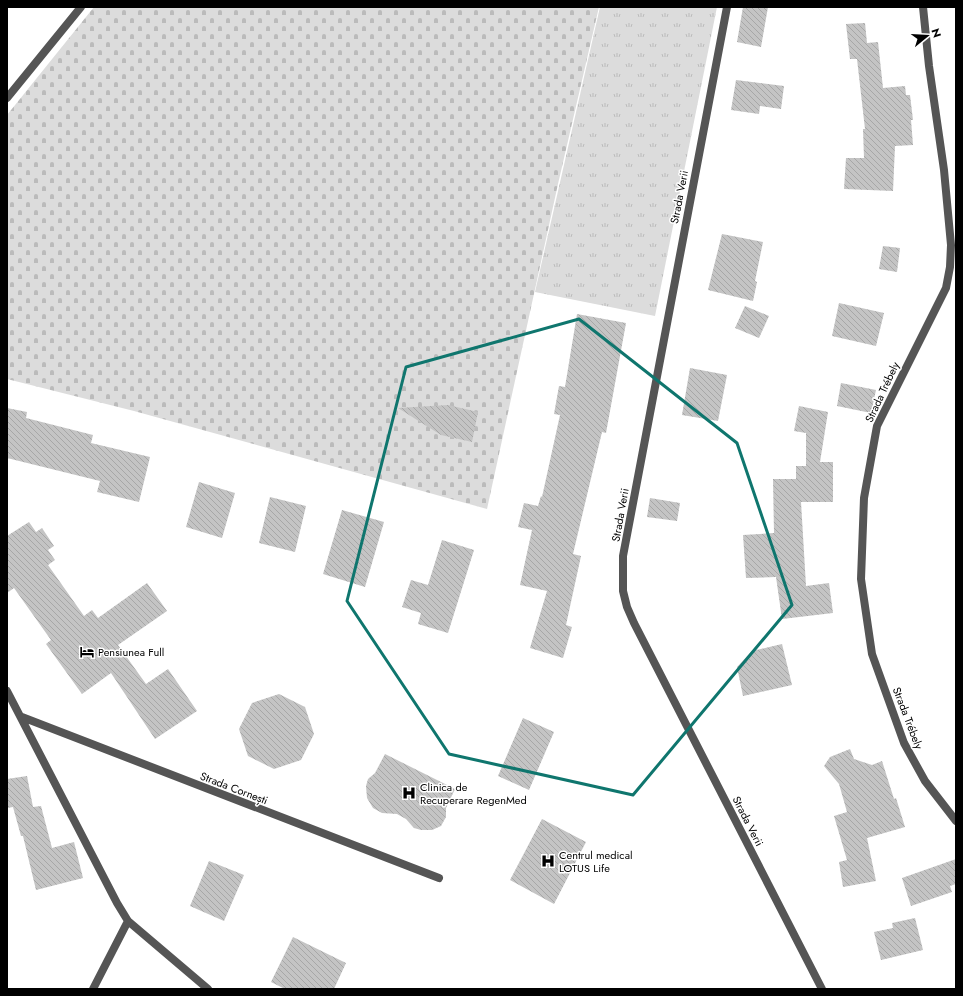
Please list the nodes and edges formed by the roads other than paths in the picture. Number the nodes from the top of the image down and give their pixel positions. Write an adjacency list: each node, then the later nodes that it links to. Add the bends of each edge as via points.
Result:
1 (81, 7): 4 (street)
2 (727, 7): 12 (street, Strada Verii, via 624,556 624,591 627,607 659,673)
3 (923, 7): 7 (street, Strada Trébely, via 944,170 951,245 950,267 946,288 877,426 864,498 861,579 872,654 904,743 925,781)
4 (7, 98)
5 (7, 692): 6 (street)
6 (22, 717): 8 (street, Strada Cornești); 9 (street)
7 (956, 821)
8 (439, 878)
9 (128, 921): 10 (street); 11 (street)
10 (93, 989)
11 (208, 989)
12 (822, 989)

